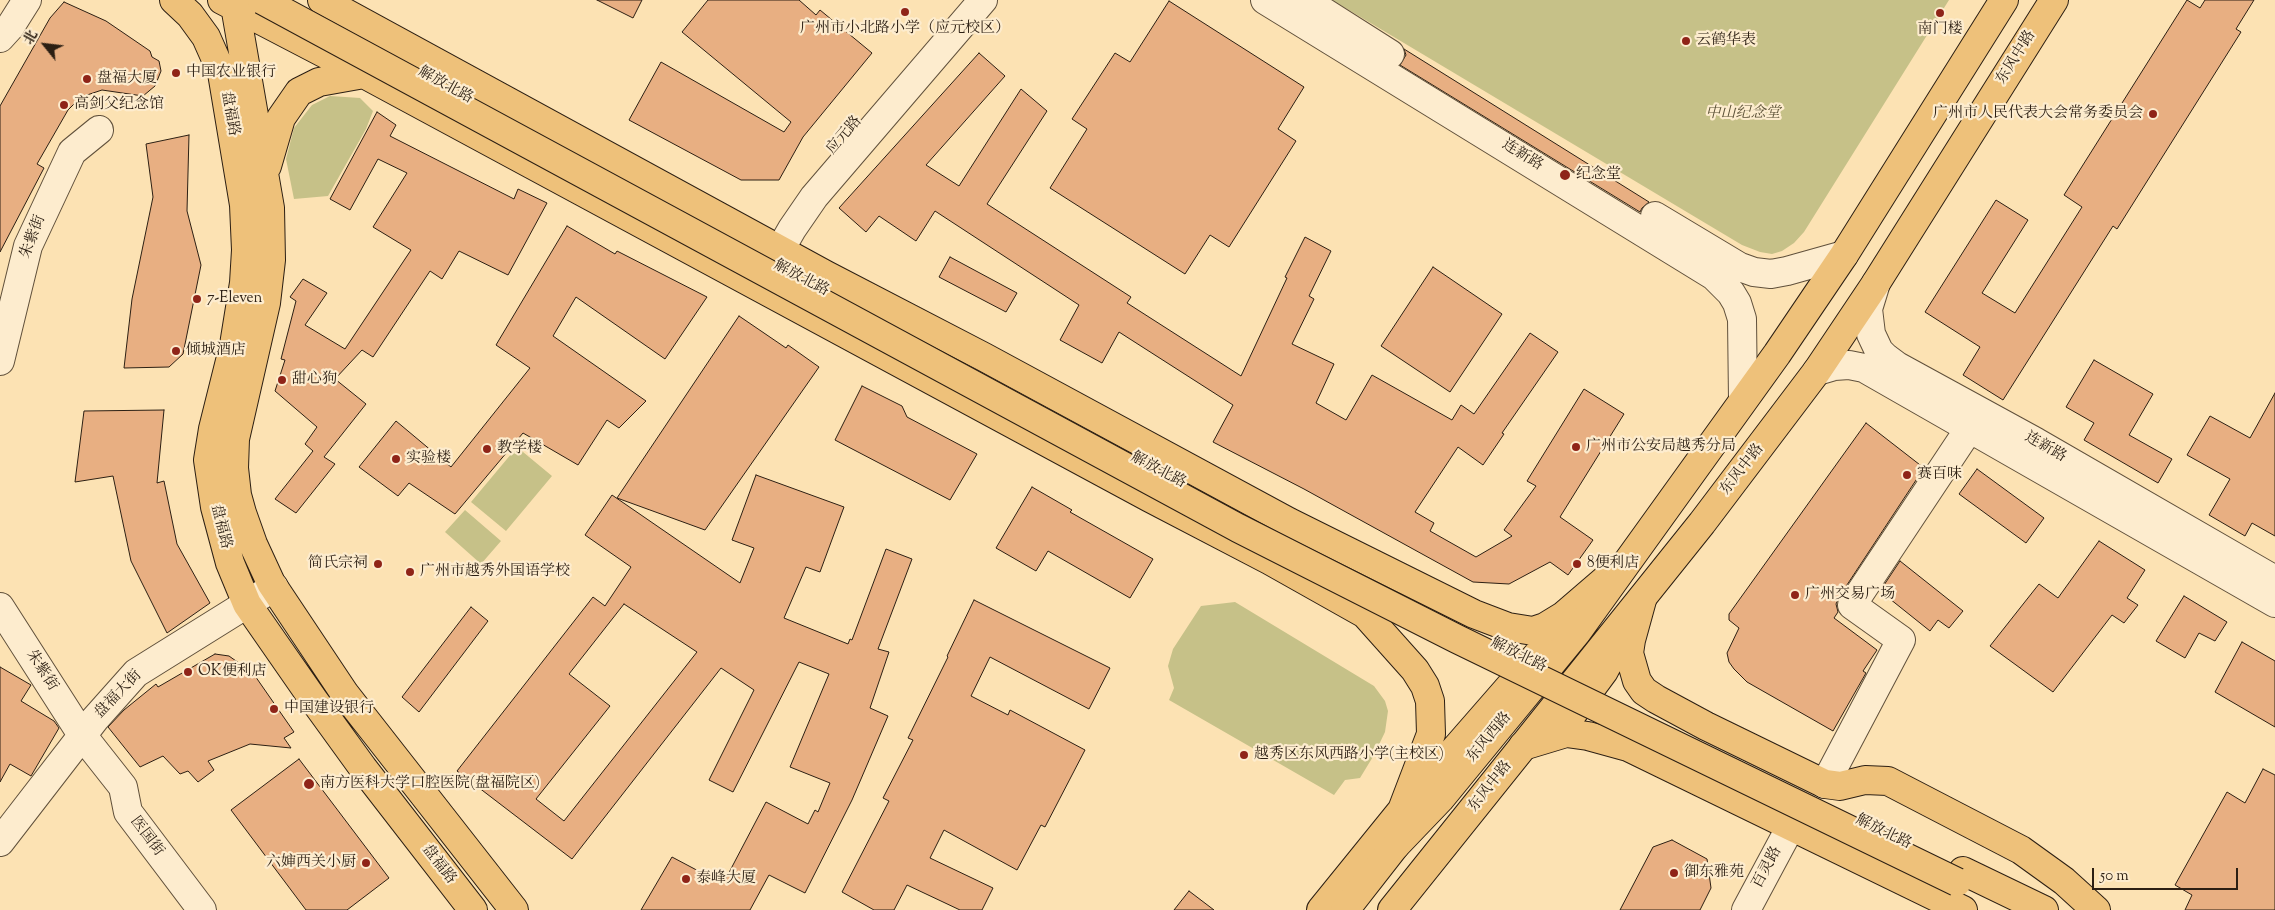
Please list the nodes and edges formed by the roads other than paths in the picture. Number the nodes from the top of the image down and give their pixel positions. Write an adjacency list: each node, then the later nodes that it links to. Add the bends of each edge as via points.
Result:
1 (27, 0): 12 (street)
2 (174, 0): 13 (main road, via 206,37)
3 (288, 0): 42 (main road, 解放北路, via 1296,544)
4 (322, 0): 17 (main road, 解放北路)
5 (962, 0): 17 (street, 应元路, via 779,215)
6 (982, 0): 17 (street)
7 (1265, 0): 23 (street, 连新路, via 1714,276 1731,293 1742,319)
8 (1305, 0): 18 (street, 连新路, via 1740,267 1772,274)
9 (2004, 0): 18 (main road)
10 (2054, 0): 19 (main road, 东风中路)
11 (243, 7): 13 (main road, via 226,51); 14 (main road, 解放北路); 16 (main road); 42 (main road, 解放北路, bridge, via 1457,640)
12 (0, 38)
13 (222, 72): 31 (main road, 盘福路, via 244,204 246,250 240,317 208,460 218,524)
14 (364, 74): 16 (main road, via 319,82 299,92 281,118); 20 (main road, 解放北路)
15 (99, 130): 21 (street, 朱紫街, via 72,152 28,246)
16 (265, 175): 28 (main road, via 270,208 271,260 266,303 235,438 234,468 237,496 252,544)
17 (771, 245): 20 (main road, 应元路); 26 (main road, 解放北路)
18 (1844, 255): 23 (main road)
19 (1876, 283): 22 (main road, 东风中路); 27 (street, 连新路, via 1868,309 1871,334 1885,357)
20 (758, 287): 33 (main road, 解放北路)
21 (0, 361)
22 (1817, 372): 24 (street, 连新路, via 1834,366 1864,368); 29 (main road, 东风中路)
23 (1743, 400): 25 (main road)
24 (1970, 430): 30 (street, 连新路); 36 (street, via 1852,605 1901,640)
25 (1628, 560): 26 (main road, 解放北路, via 1563,616 1533,631 1508,627 1474,614); 37 (main road, via 1540,649); 41 (main road, 东风西路, via 1558,657 1440,799)
26 (1402, 580): 33 (street, via 1410,599 1401,616 1396,619)
27 (2275, 580)
28 (274, 587): 31 (street, 盘福大街); 46 (main road, via 346,694)
29 (1642, 600): 35 (main road, 东风中路); 36 (main road, via 1629,654 1634,674 1644,691 1706,726)
30 (2275, 603)
31 (247, 604): 34 (street, 盘福大街, via 136,673); 45 (main road, 盘福路, via 363,768)
32 (0, 608): 34 (street, 朱紫街)
33 (1365, 614): 37 (main road, 解放北路, via 1415,670 1430,701 1431,734)
34 (82, 735): 40 (street, 盘福大街); 44 (street, 医国街, via 123,787 128,812)
35 (1523, 746): 38 (main road, via 1566,733 1614,742 1650,756); 50 (main road, 东风中路)
36 (1825, 784): 39 (main road, via 1813,808 1814,831); 55 (main road, via 1840,786 1865,780 1888,781 2021,850 2064,881)
37 (1402, 810): 41 (main road, 解放北路); 43 (main road)
38 (1791, 826): 39 (main road); 51 (street, 百灵路)
39 (1820, 840): 52 (main road)
40 (0, 842)
41 (1395, 846): 49 (main road, 东风西路)
42 (1960, 877): 53 (main road, 解放北路); 54 (main road, 解放北路)
43 (1348, 879): 47 (street); 48 (main road)
44 (202, 910)
45 (473, 910)
46 (514, 910)
47 (1316, 910)
48 (1321, 910)
49 (1345, 910)
50 (1392, 910)
51 (1746, 910)
52 (1963, 910)
53 (2008, 910)
54 (2044, 910)
55 (2096, 910)

